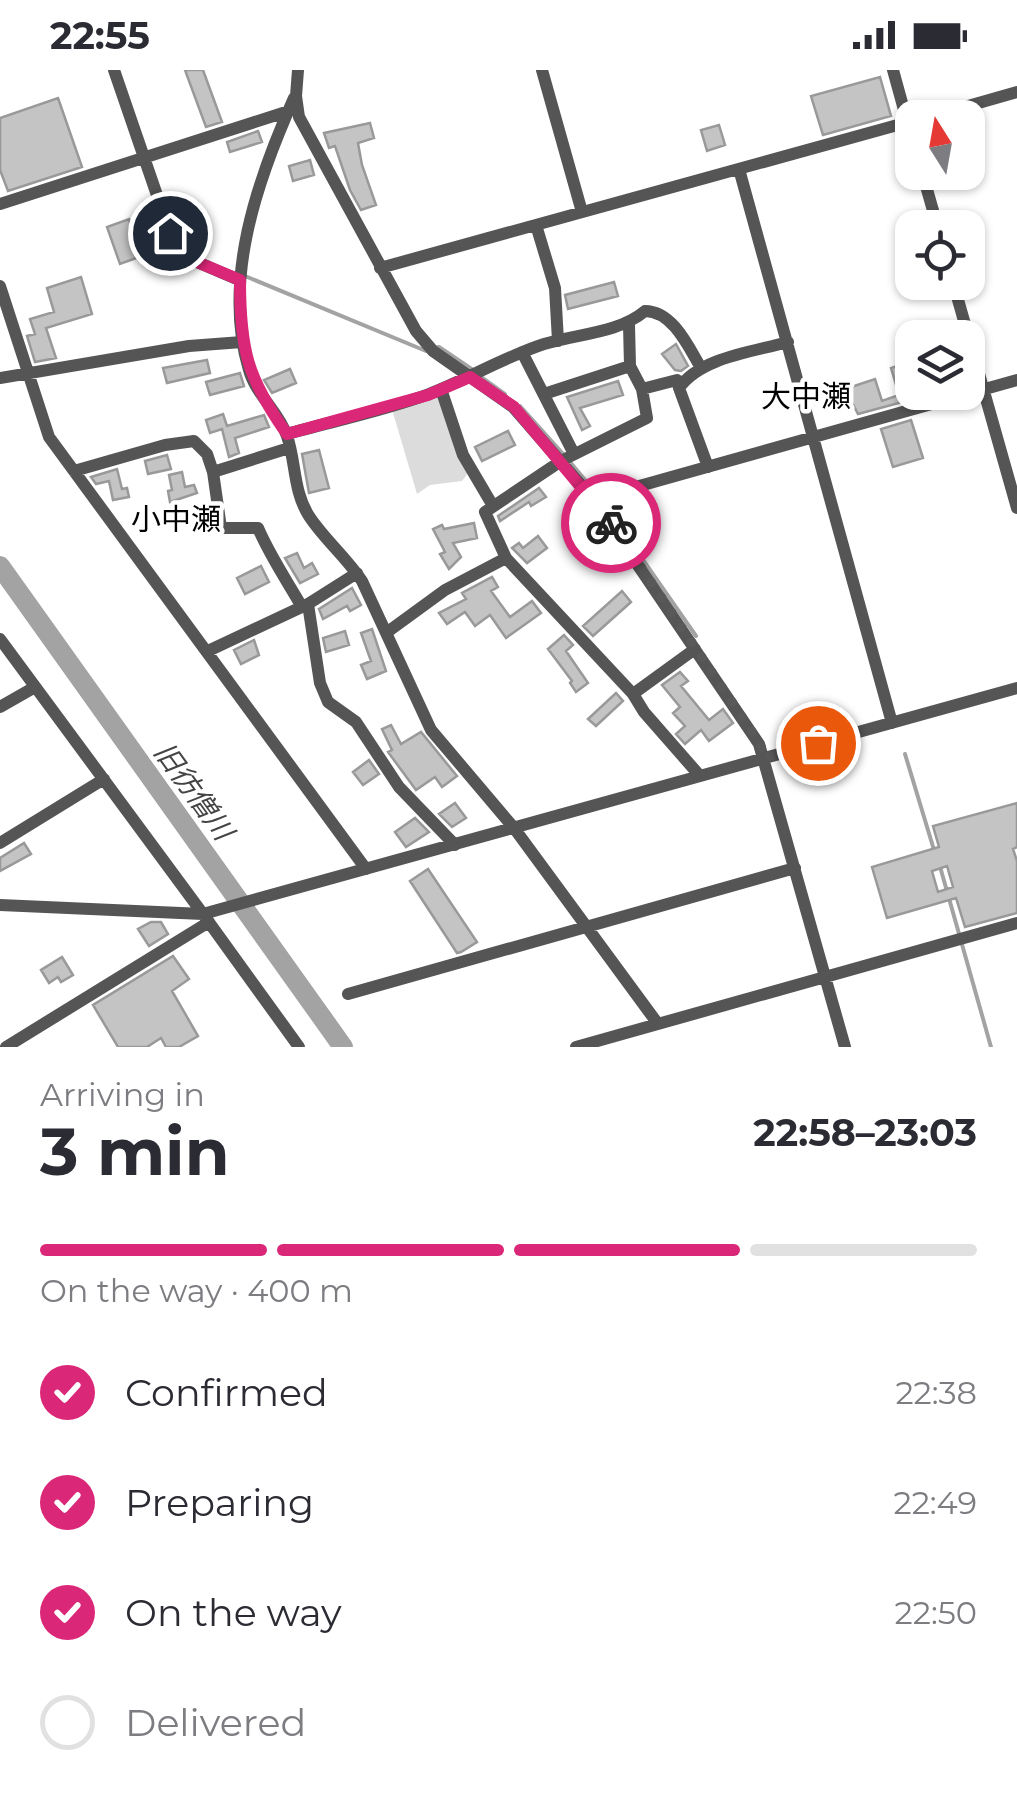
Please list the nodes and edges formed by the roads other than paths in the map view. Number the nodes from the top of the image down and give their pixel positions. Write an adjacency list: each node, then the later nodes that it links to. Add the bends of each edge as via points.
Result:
1 (114, 70): 11 (street)
2 (298, 70): 6 (street)
3 (542, 70): 14 (street)
4 (893, 70): 7 (street)
5 (1017, 92): 8 (street)
6 (296, 96): 9 (street); 16 (street, via 298,118)
7 (903, 100)
8 (985, 101)
9 (289, 111): 11 (street); 17 (street, via 246,240)
10 (895, 126): 12 (street)
11 (143, 158): 13 (street); 17 (street, via 177,244 197,262)
12 (739, 169): 14 (street); 22 (street)
13 (0, 204)
14 (582, 212): 15 (street)
15 (536, 225): 16 (street); 20 (street, via 555,288)
16 (380, 268): 27 (street, via 416,331)
17 (240, 280): 21 (street)
18 (0, 286): 26 (street)
19 (629, 325): 20 (street); 24 (street); 25 (street, via 645,311 664,316)
20 (558, 341): 23 (street)
21 (242, 342): 26 (street); 38 (street, via 257,390)
22 (788, 342): 25 (street); 37 (street)
23 (522, 352): 27 (street); 34 (street)
24 (630, 366): 32 (street); 34 (street)
25 (701, 368): 30 (street)
26 (28, 374): 28 (street); 41 (street, via 50,438)
27 (470, 377): 31 (street); 39 (street)
28 (0, 378)
29 (1017, 380): 33 (street)
30 (681, 384): 32 (street); 40 (street)
31 (441, 389): 38 (street); 44 (street, via 463,454)
32 (642, 389): 39 (street, via 647,418)
33 (985, 390)
34 (544, 394): 39 (street)
35 (985, 394): 45 (street)
36 (912, 410): 37 (street)
37 (815, 437): 40 (street); 57 (street)
38 (288, 441): 42 (street); 47 (street, via 308,514)
39 (567, 457): 43 (street); 44 (street)
40 (708, 467): 43 (street)
41 (74, 471): 42 (street, via 194,440); 52 (street)
42 (213, 472): 48 (street, via 220,528 258,528 277,571)
43 (593, 499): 51 (street)
44 (493, 506): 46 (street, via 485,512)
45 (1017, 508)
46 (506, 558): 49 (street, via 445,590); 55 (street)
47 (357, 574): 48 (street); 49 (street)
48 (305, 605): 52 (street); 63 (street, via 328,702 356,722 399,787)
49 (386, 633): 61 (street, via 430,730)
50 (0, 640): 53 (street)
51 (695, 649): 55 (street); 58 (street)
52 (208, 651): 65 (street)
53 (34, 686): 56 (street); 60 (street)
54 (1017, 688): 57 (street)
55 (633, 694): 59 (street)
56 (0, 708)
57 (892, 723): 58 (street)
58 (764, 758): 59 (street); 64 (street)
59 (700, 776): 61 (street)
60 (104, 779): 62 (street); 67 (street)
61 (514, 828): 63 (street); 69 (street)
62 (0, 844)
63 (455, 845): 65 (street)
64 (795, 868): 69 (street); 70 (street)
65 (366, 870): 67 (street)
66 (0, 906): 67 (street)
67 (206, 918): 73 (street); 74 (street)
68 (1017, 923): 70 (street)
69 (586, 926): 71 (street); 72 (street)
70 (826, 976): 72 (street); 76 (street)
71 (348, 994)
72 (658, 1024): 75 (street)
73 (6, 1047)
74 (299, 1047)
75 (576, 1047)
76 (846, 1047)

